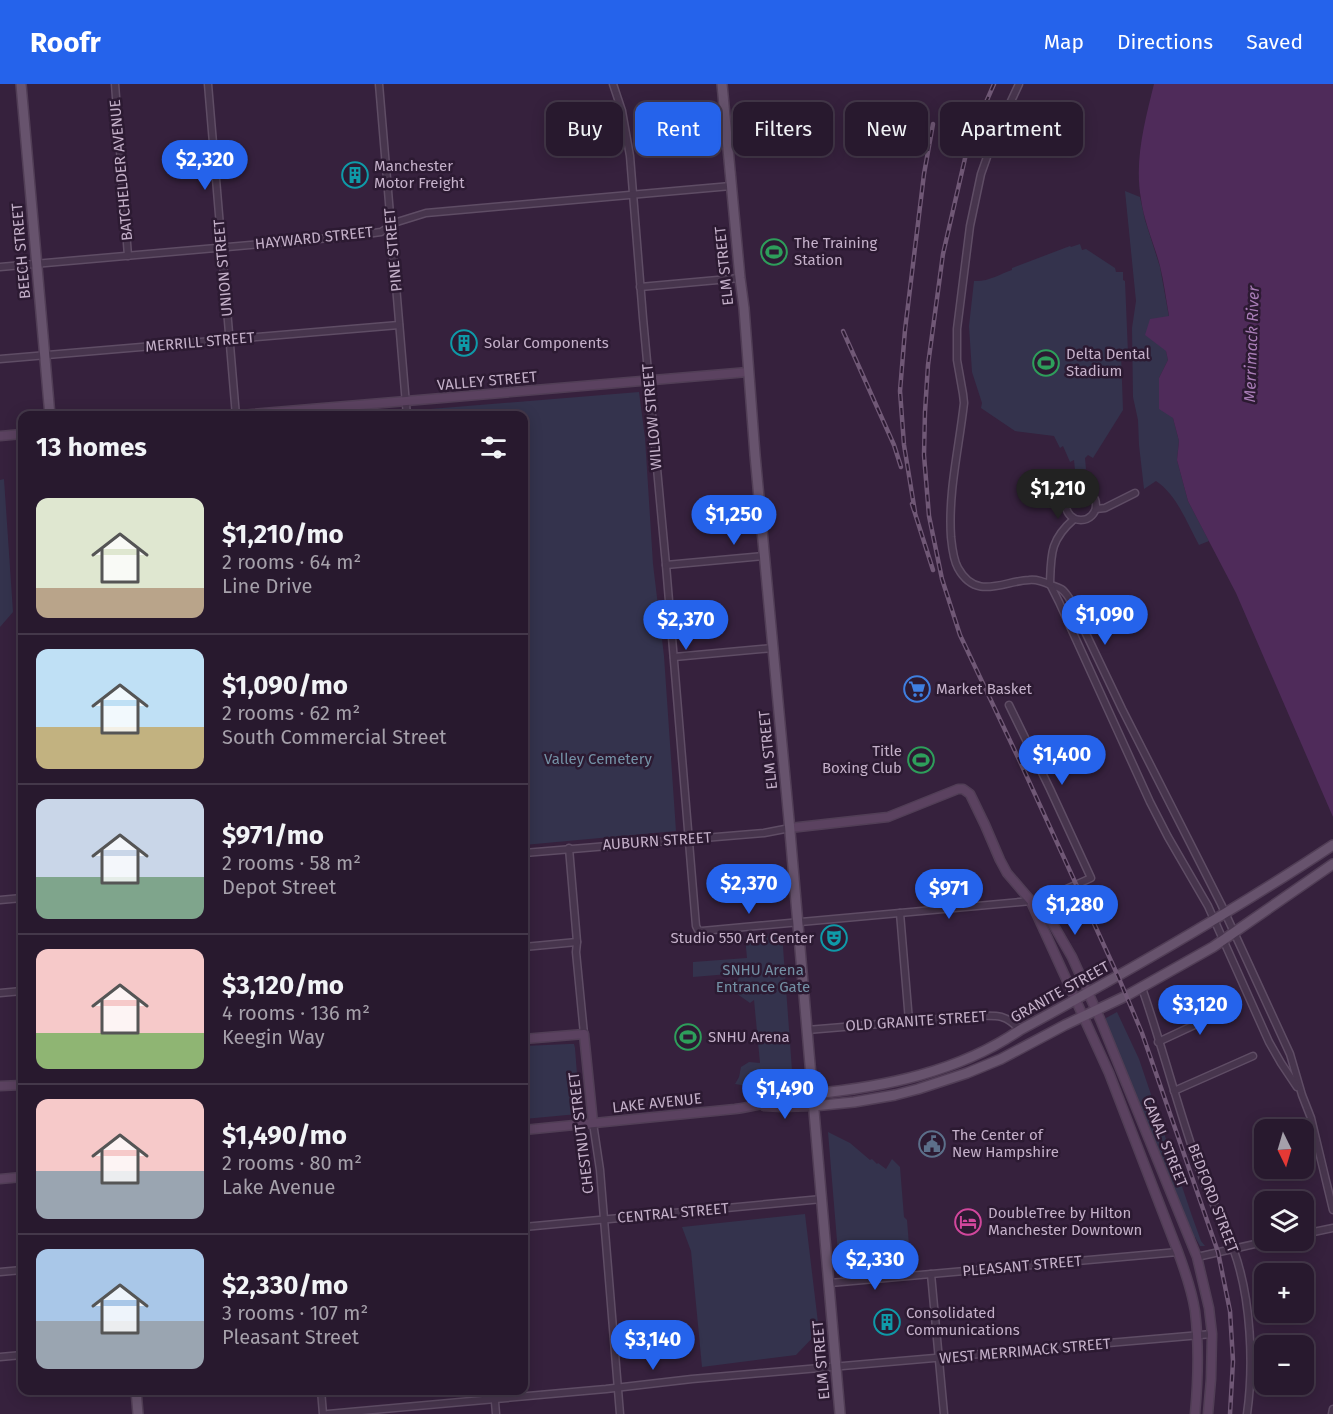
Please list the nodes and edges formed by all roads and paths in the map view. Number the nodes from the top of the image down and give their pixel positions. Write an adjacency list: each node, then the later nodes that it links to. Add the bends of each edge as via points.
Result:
1 (21, 84): 13 (main road, BEECH STREET)
2 (115, 84): 12 (street, BATCHELDER AVENUE)
3 (207, 84): 11 (street, UNION STREET)
4 (379, 84): 10 (street, PINE STREET)
5 (613, 84): 9 (street, WILLOW STREET, via 627,135)
6 (722, 84): 8 (main road, ELM STREET)
7 (1019, 84): 35 (street, via 981,174 970,226 957,319 957,360 964,403 950,503 952,546 959,570 976,584 992,587 1031,579)
8 (732, 186): 9 (street, HAYWARD STREET); 15 (main road, ELM STREET)
9 (633, 195): 10 (street, HAYWARD STREET, via 426,213); 16 (street, WILLOW STREET)
10 (391, 226): 11 (street, HAYWARD STREET, via 365,234); 17 (street, PINE STREET)
11 (222, 247): 12 (street, HAYWARD STREET); 18 (street, UNION STREET)
12 (128, 256): 13 (street, HAYWARD STREET)
13 (37, 264): 14 (street, HAYWARD STREET); 19 (main road, BEECH STREET)
14 (0, 267)
15 (740, 278): 16 (street); 21 (main road, ELM STREET)
16 (640, 287): 22 (street, WILLOW STREET)
17 (399, 325): 18 (street, MERRILL STREET); 23 (street, PINE STREET)
18 (230, 339): 19 (street, MERRILL STREET); 25 (street, UNION STREET)
19 (45, 356): 20 (street, MERRILL STREET); 24 (main road, BEECH STREET)
20 (0, 359)
21 (748, 372): 22 (street, VALLEY STREET); 33 (main road, ELM STREET)
22 (649, 380): 23 (street, VALLEY STREET); 34 (street, WILLOW STREET)
23 (406, 401): 26 (street, VALLEY STREET); 27 (street, PINE STREET)
24 (50, 411)
25 (236, 411)
26 (285, 411)
27 (407, 411)
28 (18, 434): 29 (street)
29 (0, 436)
30 (1135, 493): 31 (street)
31 (1096, 509): 32 (street, via 1087,519); 32 (street, via 1096,500 1090,493 1082,489 1073,491 1065,507)
32 (1074, 519): 35 (street, via 1054,544)
33 (764, 555): 34 (street); 36 (main road, ELM STREET)
34 (666, 565): 37 (street, WILLOW STREET)
35 (1050, 584): 49 (street, via 1063,589 1074,607); 50 (street, via 1154,810)
36 (773, 648): 37 (street); 39 (main road, ELM STREET)
37 (674, 657): 40 (street, WILLOW STREET)
38 (1009, 705): 47 (street, via 1091,878)
39 (790, 828): 40 (street, AUBURN STREET); 47 (street, CANAL STREET, via 888,817 963,789 976,805 1005,869); 51 (main road, ELM STREET)
40 (689, 839): 42 (street, AUBURN STREET); 51 (street, WILLOW STREET, via 698,930)
41 (1332, 845): 49 (main road, GRANITE STREET)
42 (569, 848): 43 (street, AUBURN STREET); 54 (street, CHESTNUT STREET)
43 (528, 853)
44 (1333, 864): 52 (main road, GRANITE STREET)
45 (18, 898): 46 (street)
46 (0, 900)
47 (1031, 901): 48 (street); 59 (street, CANAL STREET, via 1055,925); 60 (street, CANAL STREET)
48 (900, 913): 51 (street); 64 (street)
49 (1226, 914): 50 (main road, GRANITE STREET); 52 (street)
50 (1214, 921): 53 (street); 59 (main road, GRANITE STREET)
51 (798, 922): 65 (main road, ELM STREET)
52 (1235, 932): 53 (main road, GRANITE STREET); 75 (street, via 1290,1054)
53 (1223, 940): 56 (main road, GRANITE STREET); 75 (street, via 1269,1042)
54 (577, 942): 55 (street); 67 (street, CHESTNUT STREET)
55 (528, 947)
56 (1142, 988): 62 (main road, GRANITE STREET); 69 (street, BEDFORD STREET)
57 (18, 992): 58 (street)
58 (0, 993)
59 (1088, 993): 60 (main road, GRANITE STREET); 62 (street, CANAL STREET)
60 (1076, 1000): 63 (street, CANAL STREET); 66 (main road, GRANITE STREET)
61 (1231, 1008): 69 (street)
62 (1097, 1011): 63 (main road, GRANITE STREET); 91 (street, CANAL STREET)
63 (1084, 1017): 77 (main road, GRANITE STREET, via 1001,1059 952,1078 895,1095); 90 (street, CANAL STREET)
64 (909, 1021): 65 (street, OLD GRANITE STREET); 66 (street, OLD GRANITE STREET, via 1001,1015)
65 (807, 1030): 74 (main road, ELM STREET)
66 (1020, 1030): 74 (main road, GRANITE STREET, via 1003,1042 936,1071 886,1084)
67 (584, 1034): 68 (street); 78 (street, CHESTNUT STREET)
68 (528, 1039)
69 (1158, 1041): 73 (street, BEDFORD STREET)
70 (1253, 1056): 73 (street)
71 (18, 1085): 72 (street)
72 (0, 1086)
73 (1174, 1091): 89 (street, BEDFORD STREET, via 1201,1174)
74 (812, 1094): 76 (street, LAKE AVENUE); 77 (main road, ELM STREET)
75 (1302, 1095): 83 (street)
76 (758, 1106): 77 (street, LAKE AVENUE); 78 (street, LAKE AVENUE)
77 (813, 1106): 82 (main road, ELM STREET)
78 (593, 1123): 79 (street, LAKE AVENUE); 84 (street, CHESTNUT STREET)
79 (528, 1130)
80 (18, 1177): 81 (street)
81 (0, 1179)
82 (822, 1199): 84 (street, CENTRAL STREET); 95 (main road, ELM STREET)
83 (1333, 1210)
84 (604, 1219): 85 (street, CENTRAL STREET); 102 (street, CHESTNUT STREET)
85 (528, 1227)
86 (1333, 1228): 87 (street)
87 (1314, 1232)
88 (1254, 1244): 89 (street)
89 (1233, 1249): 91 (street); 117 (street, BEDFORD STREET, via 1250,1337)
90 (1178, 1252): 94 (street, PLEASANT STREET); 97 (street, CANAL STREET, via 1195,1311)
91 (1197, 1257): 96 (street, CANAL STREET)
92 (18, 1270): 93 (street)
93 (0, 1272)
94 (931, 1274): 95 (street, PLEASANT STREET); 100 (street)
95 (830, 1283): 101 (main road, ELM STREET)
96 (1212, 1334): 97 (street, WEST MERRIMACK STREET); 116 (street, CANAL STREET)
97 (1196, 1336): 100 (street, WEST MERRIMACK STREET); 115 (street, CANAL STREET)
98 (18, 1355): 99 (street)
99 (0, 1357)
100 (939, 1359): 101 (street, WEST MERRIMACK STREET); 114 (street)
101 (837, 1367): 102 (street, WEST MERRIMACK STREET); 113 (main road, ELM STREET)
102 (618, 1387): 106 (street, WEST MERRIMACK STREET); 112 (street, CHESTNUT STREET)
103 (136, 1395): 108 (main road)
104 (321, 1395): 109 (street)
105 (495, 1395): 106 (street)
106 (495, 1399): 110 (street, WEST MERRIMACK STREET); 111 (street)
107 (1333, 1409): 118 (street)
108 (138, 1414)
109 (323, 1414)
110 (328, 1414)
111 (496, 1414)
112 (620, 1414)
113 (840, 1414)
114 (944, 1414)
115 (1195, 1414)
116 (1208, 1414)
117 (1247, 1414)
118 (1332, 1414)

